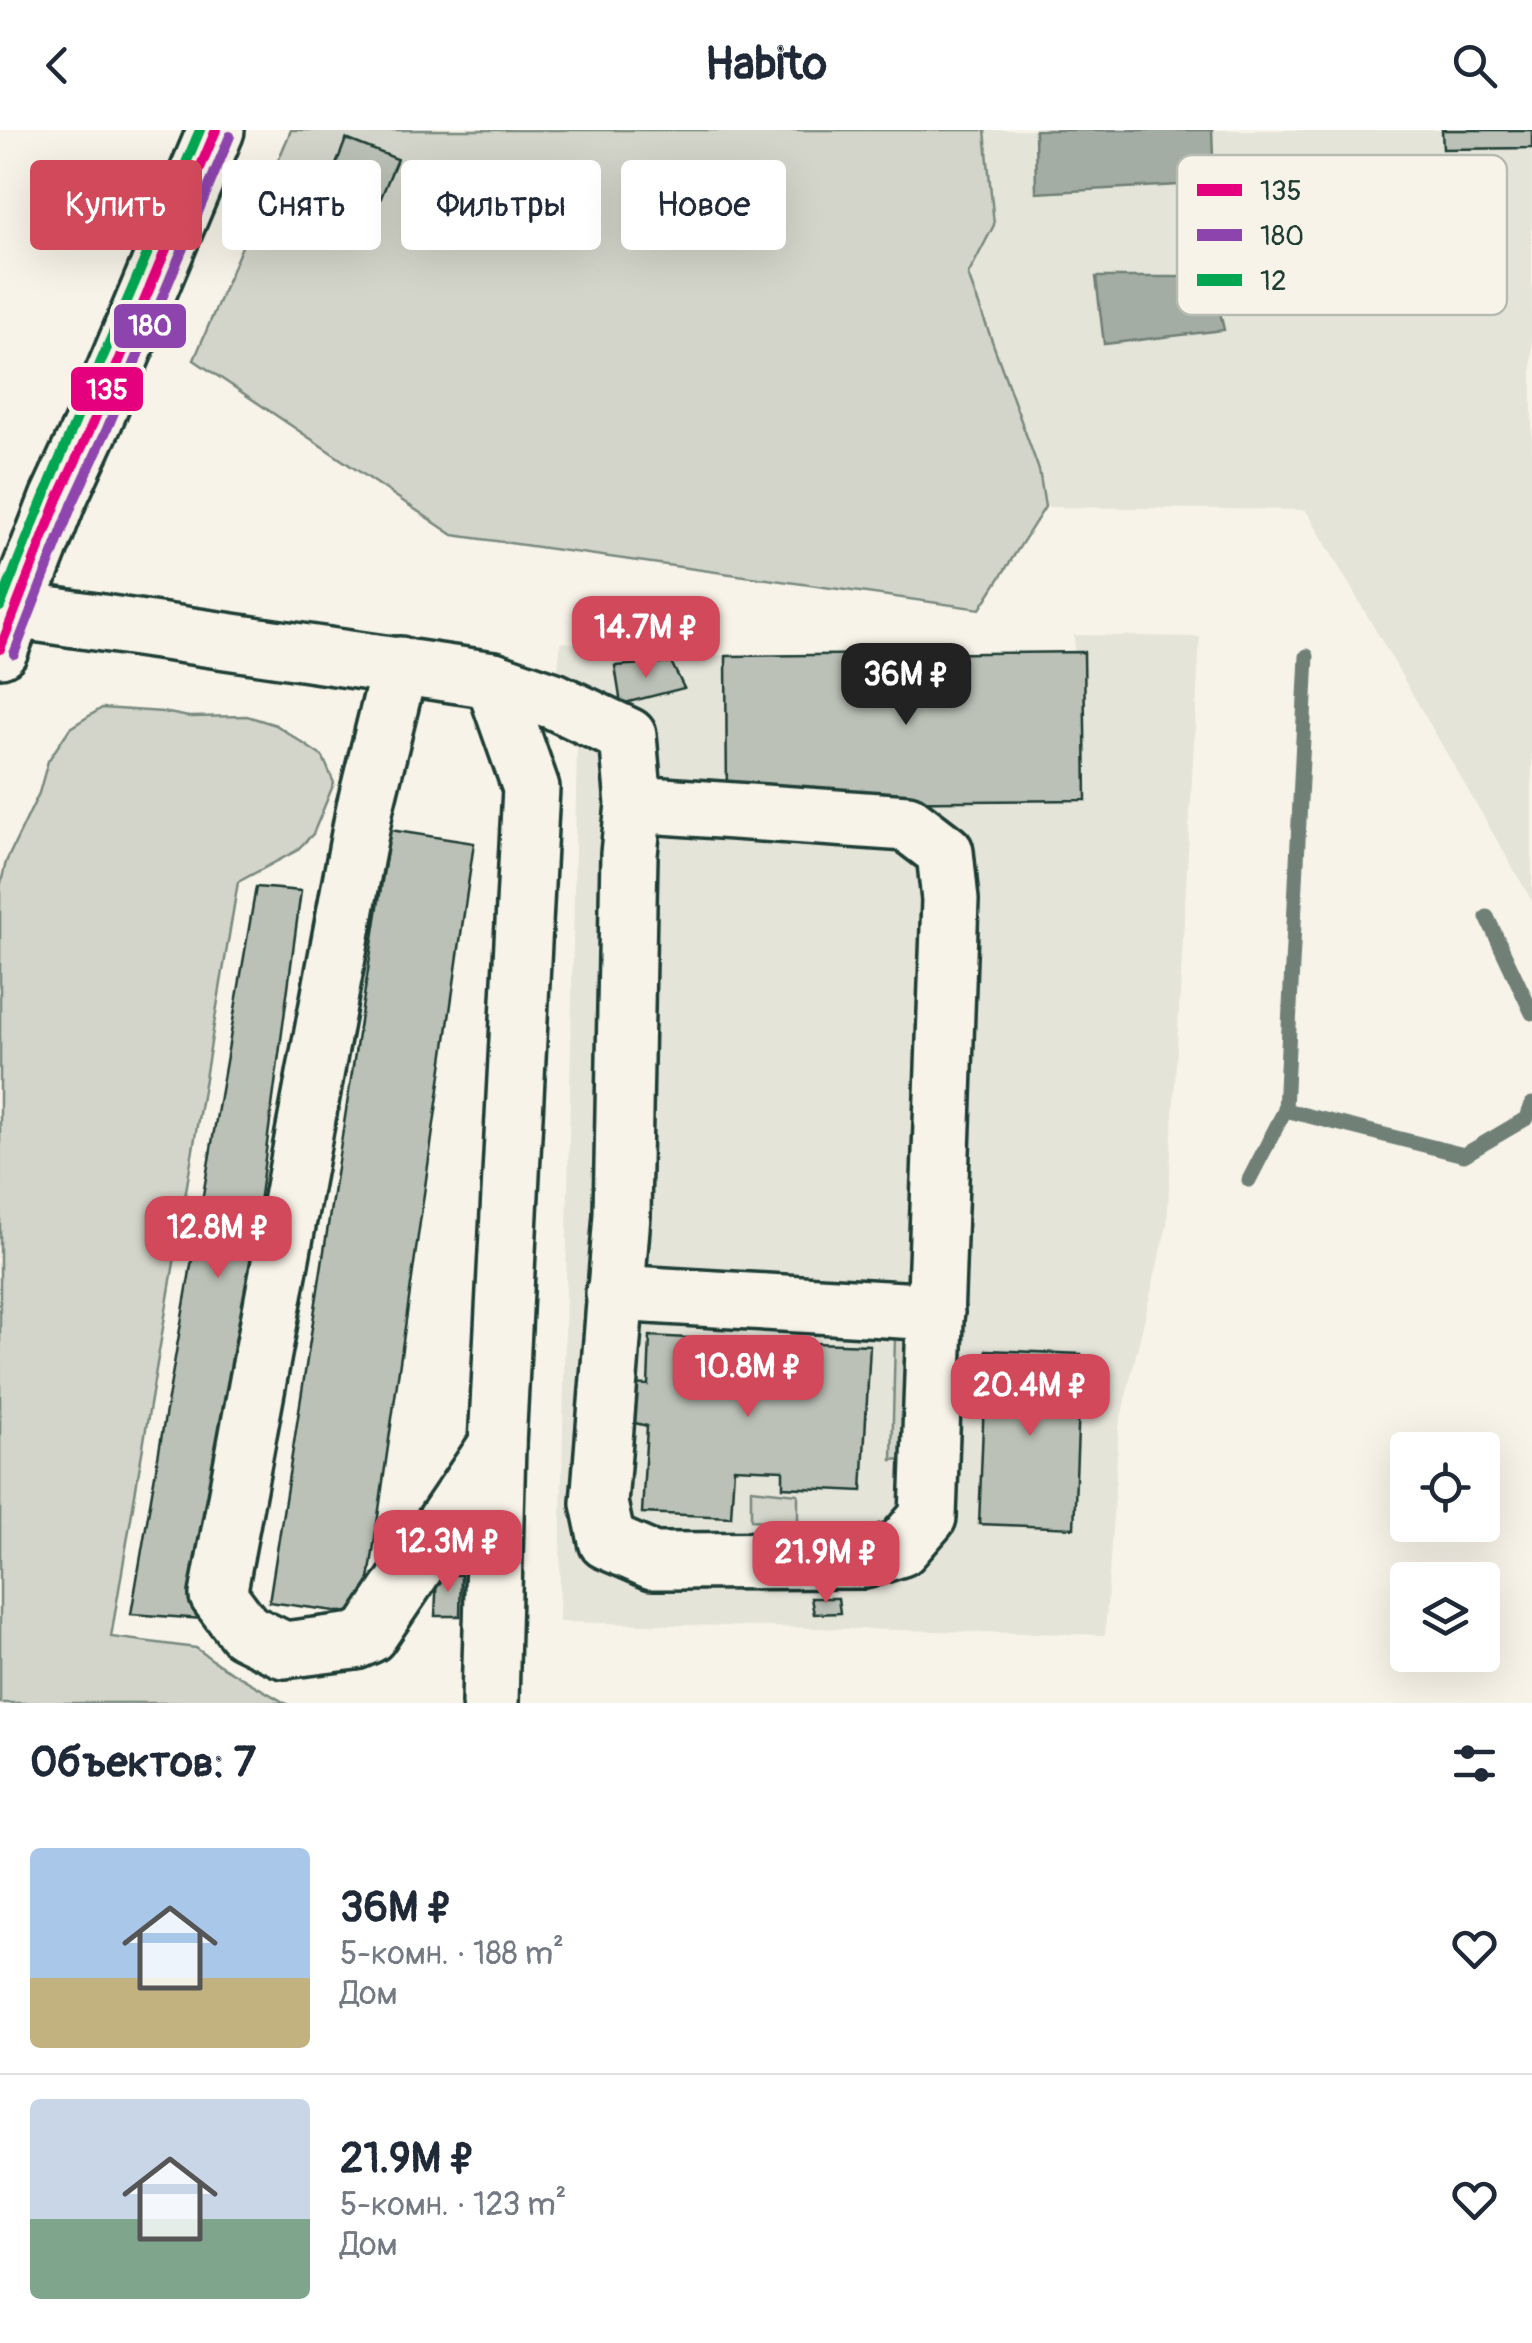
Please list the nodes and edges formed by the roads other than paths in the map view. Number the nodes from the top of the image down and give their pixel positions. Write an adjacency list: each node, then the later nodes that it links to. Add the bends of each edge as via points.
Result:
1 (216, 130): 2 (main road)
2 (7, 630): 3 (main road)
3 (400, 665): 4 (main road); 8 (main road, via 362,826 218,1595 245,1631 284,1650 370,1635)
4 (494, 680): 5 (main road, via 628,736); 8 (main road, via 531,788)
5 (634, 804): 6 (main road); 7 (main road, via 907,823 945,852 950,900)
6 (614, 1293): 7 (main road); 7 (main road, via 599,1503 606,1541 653,1561 864,1560 900,1548 928,1517)
7 (936, 1312)
8 (497, 1445): 9 (main road)
9 (490, 1703)

